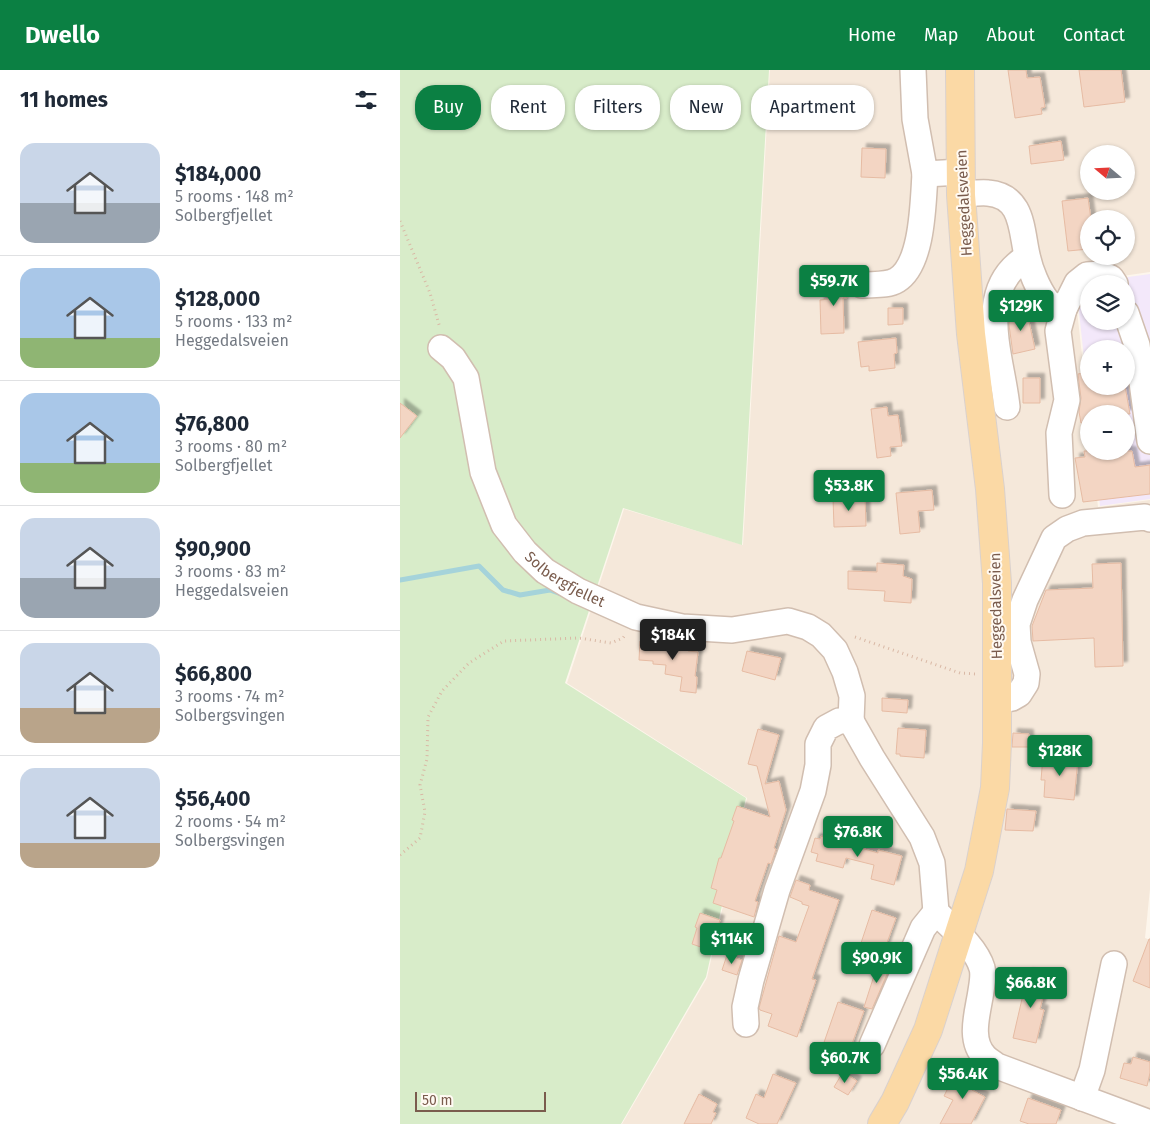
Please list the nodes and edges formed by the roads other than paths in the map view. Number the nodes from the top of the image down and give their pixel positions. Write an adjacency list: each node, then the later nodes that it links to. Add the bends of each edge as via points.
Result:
1 (913, 70): 3 (street, via 916,119)
2 (960, 70): 4 (main road, Heggedalsveien)
3 (925, 174): 4 (street); 9 (street, via 918,242 908,268 901,277 887,284)
4 (961, 183): 5 (street, via 1010,202 1020,215); 17 (main road, Heggedalsveien, via 971,334 994,535)
5 (1027, 257): 10 (street, via 1048,302); 13 (street, via 1009,272 997,298 995,336)
6 (1087, 275): 7 (street)
7 (1104, 275)
8 (1080, 281): 10 (street)
9 (862, 285)
10 (1064, 309): 15 (street, via 1058,331 1067,400 1059,433)
11 (1132, 330): 14 (street, via 1137,345)
12 (441, 348): 18 (street, Solbergfjellet, via 453,358 466,378 483,472 504,525 545,571 578,591 636,617 682,627 732,630 788,621 808,627 835,650 852,696)
13 (1006, 407)
14 (1150, 441)
15 (1062, 494)
16 (1150, 520): 17 (street, via 1145,517 1083,523 1054,538 1017,624 1026,683 1019,694)
17 (997, 701): 20 (main road, Heggedalsveien, via 995,788 979,871)
18 (851, 721): 19 (street, via 922,837 932,864); 22 (street, via 839,721 826,728 818,744 813,791 777,890 751,980 745,1007)
19 (936, 912): 20 (street); 23 (street, via 922,928)
20 (959, 935): 24 (street, via 982,969 975,1026 976,1041 984,1057 997,1066); 26 (main road, Heggedalsveien, via 928,1030)
21 (1114, 964): 24 (street, via 1092,1070)
22 (746, 1024)
23 (872, 1045)
24 (1082, 1098): 25 (street)
25 (1150, 1122)
26 (882, 1124)

